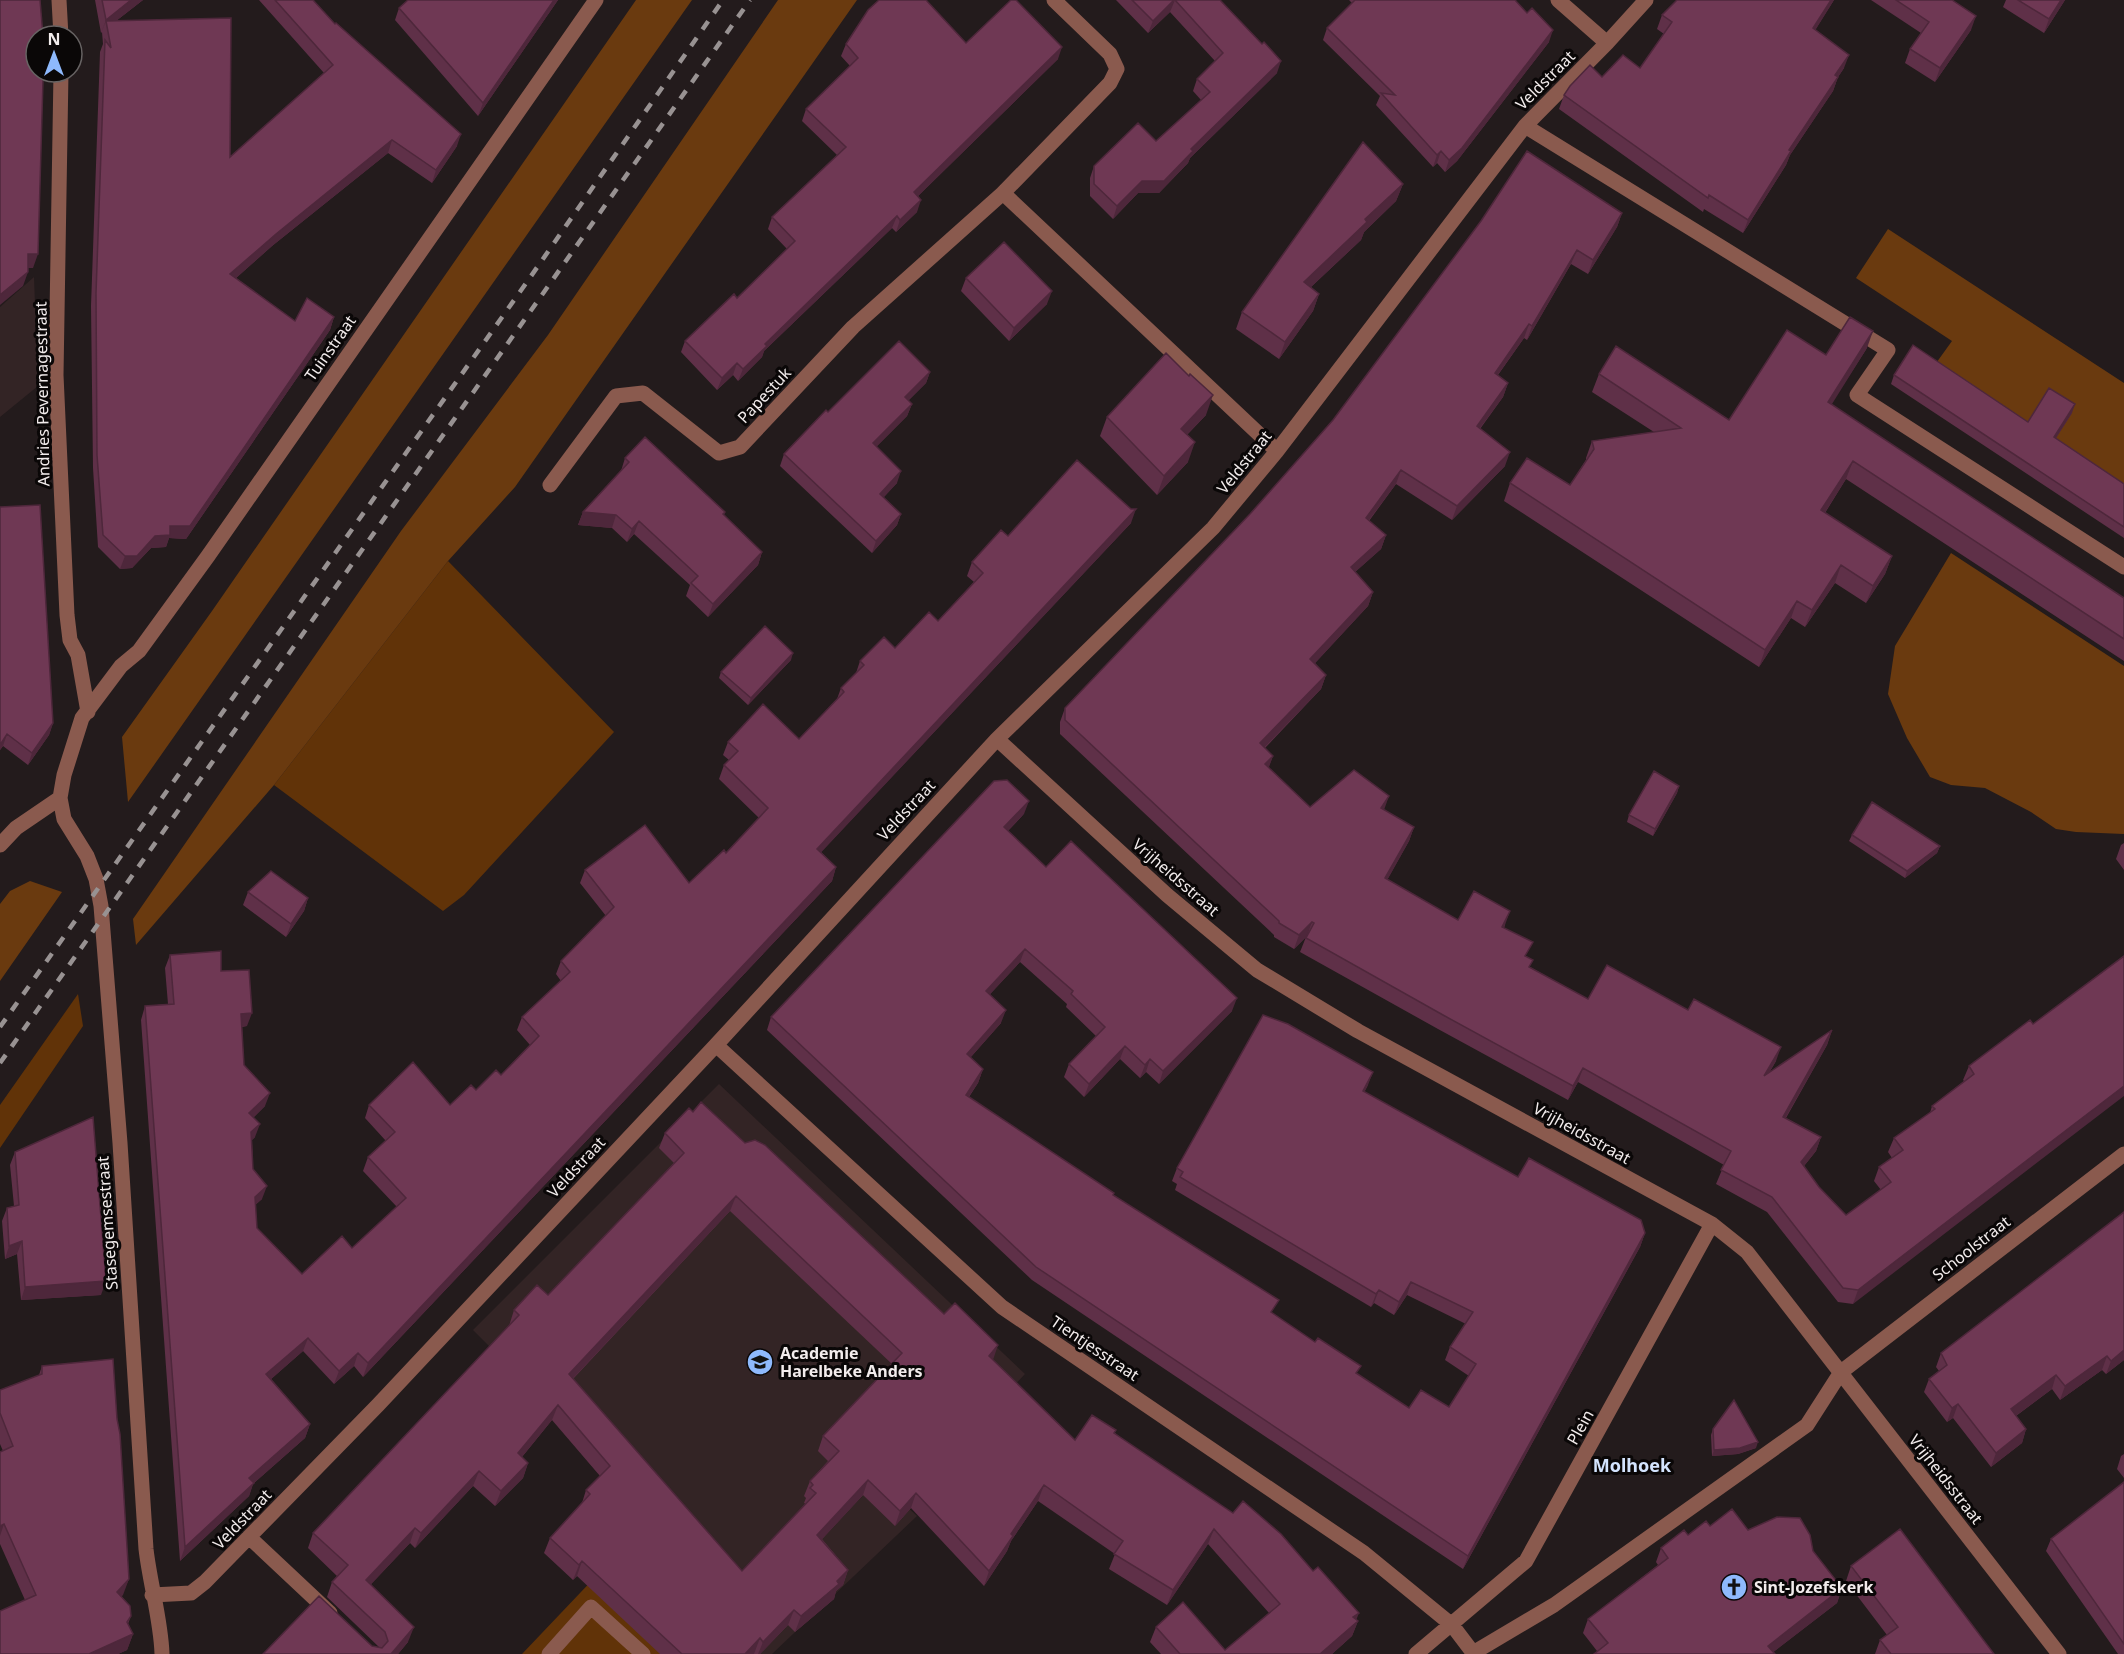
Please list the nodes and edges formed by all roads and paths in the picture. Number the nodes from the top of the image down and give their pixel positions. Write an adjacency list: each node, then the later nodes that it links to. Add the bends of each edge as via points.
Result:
1 (59, 0): 6 (street)
2 (596, 0): 14 (street, Tuinstraat, via 207,556 139,651 121,666)
3 (1054, 0): 10 (street, Papestuk, via 1110,54 1117,69 1110,82)
4 (1558, 0): 7 (street)
5 (1646, 0): 7 (street, Veldstraat)
6 (60, 24)
7 (1607, 43): 9 (street, Veldstraat)
8 (62, 84): 14 (street, Andries Pevernagestraat, via 57,398 67,615)
9 (1525, 126): 11 (street, Veldstraat); 13 (street, via 1888,350 1857,395)
10 (1003, 193): 11 (street); 12 (street, Papestuk, via 853,327 740,447 719,453 643,393 616,396)
11 (1277, 451): 15 (street, Veldstraat, via 1213,528)
12 (550, 485)
13 (2124, 567)
14 (88, 712): 16 (street, Tuinstraat, via 82,718)
15 (997, 739): 18 (street, Veldstraat); 20 (street, Vrijheidsstraat, via 1167,896 1257,970 1358,1031)
16 (60, 798): 17 (street, via 16,828); 23 (street, Stasegemsestraat, via 64,819 96,879 101,906)
17 (0, 845)
18 (716, 1045): 22 (street, Veldstraat); 25 (street, Tientjesstraat, via 1002,1307 1364,1553)
19 (2124, 1154): 21 (street, Schoolstraat)
20 (1712, 1224): 21 (street, Vrijheidsstraat, via 1747,1252); 25 (street, Plein, via 1526,1562)
21 (1840, 1372): 30 (street, via 1807,1425 1554,1605); 31 (street, Vrijheidsstraat)
22 (249, 1537): 23 (street, Veldstraat, via 191,1593); 24 (street)
23 (152, 1595): 26 (street, Stasegemsestraat)
24 (340, 1623)
25 (1452, 1625): 29 (street, Plein); 30 (street, Tientjesstraat)
26 (162, 1654)
27 (549, 1654): 28 (street, via 591,1607)
28 (643, 1654)
29 (1416, 1654)
30 (1474, 1654)
31 (2060, 1654)

